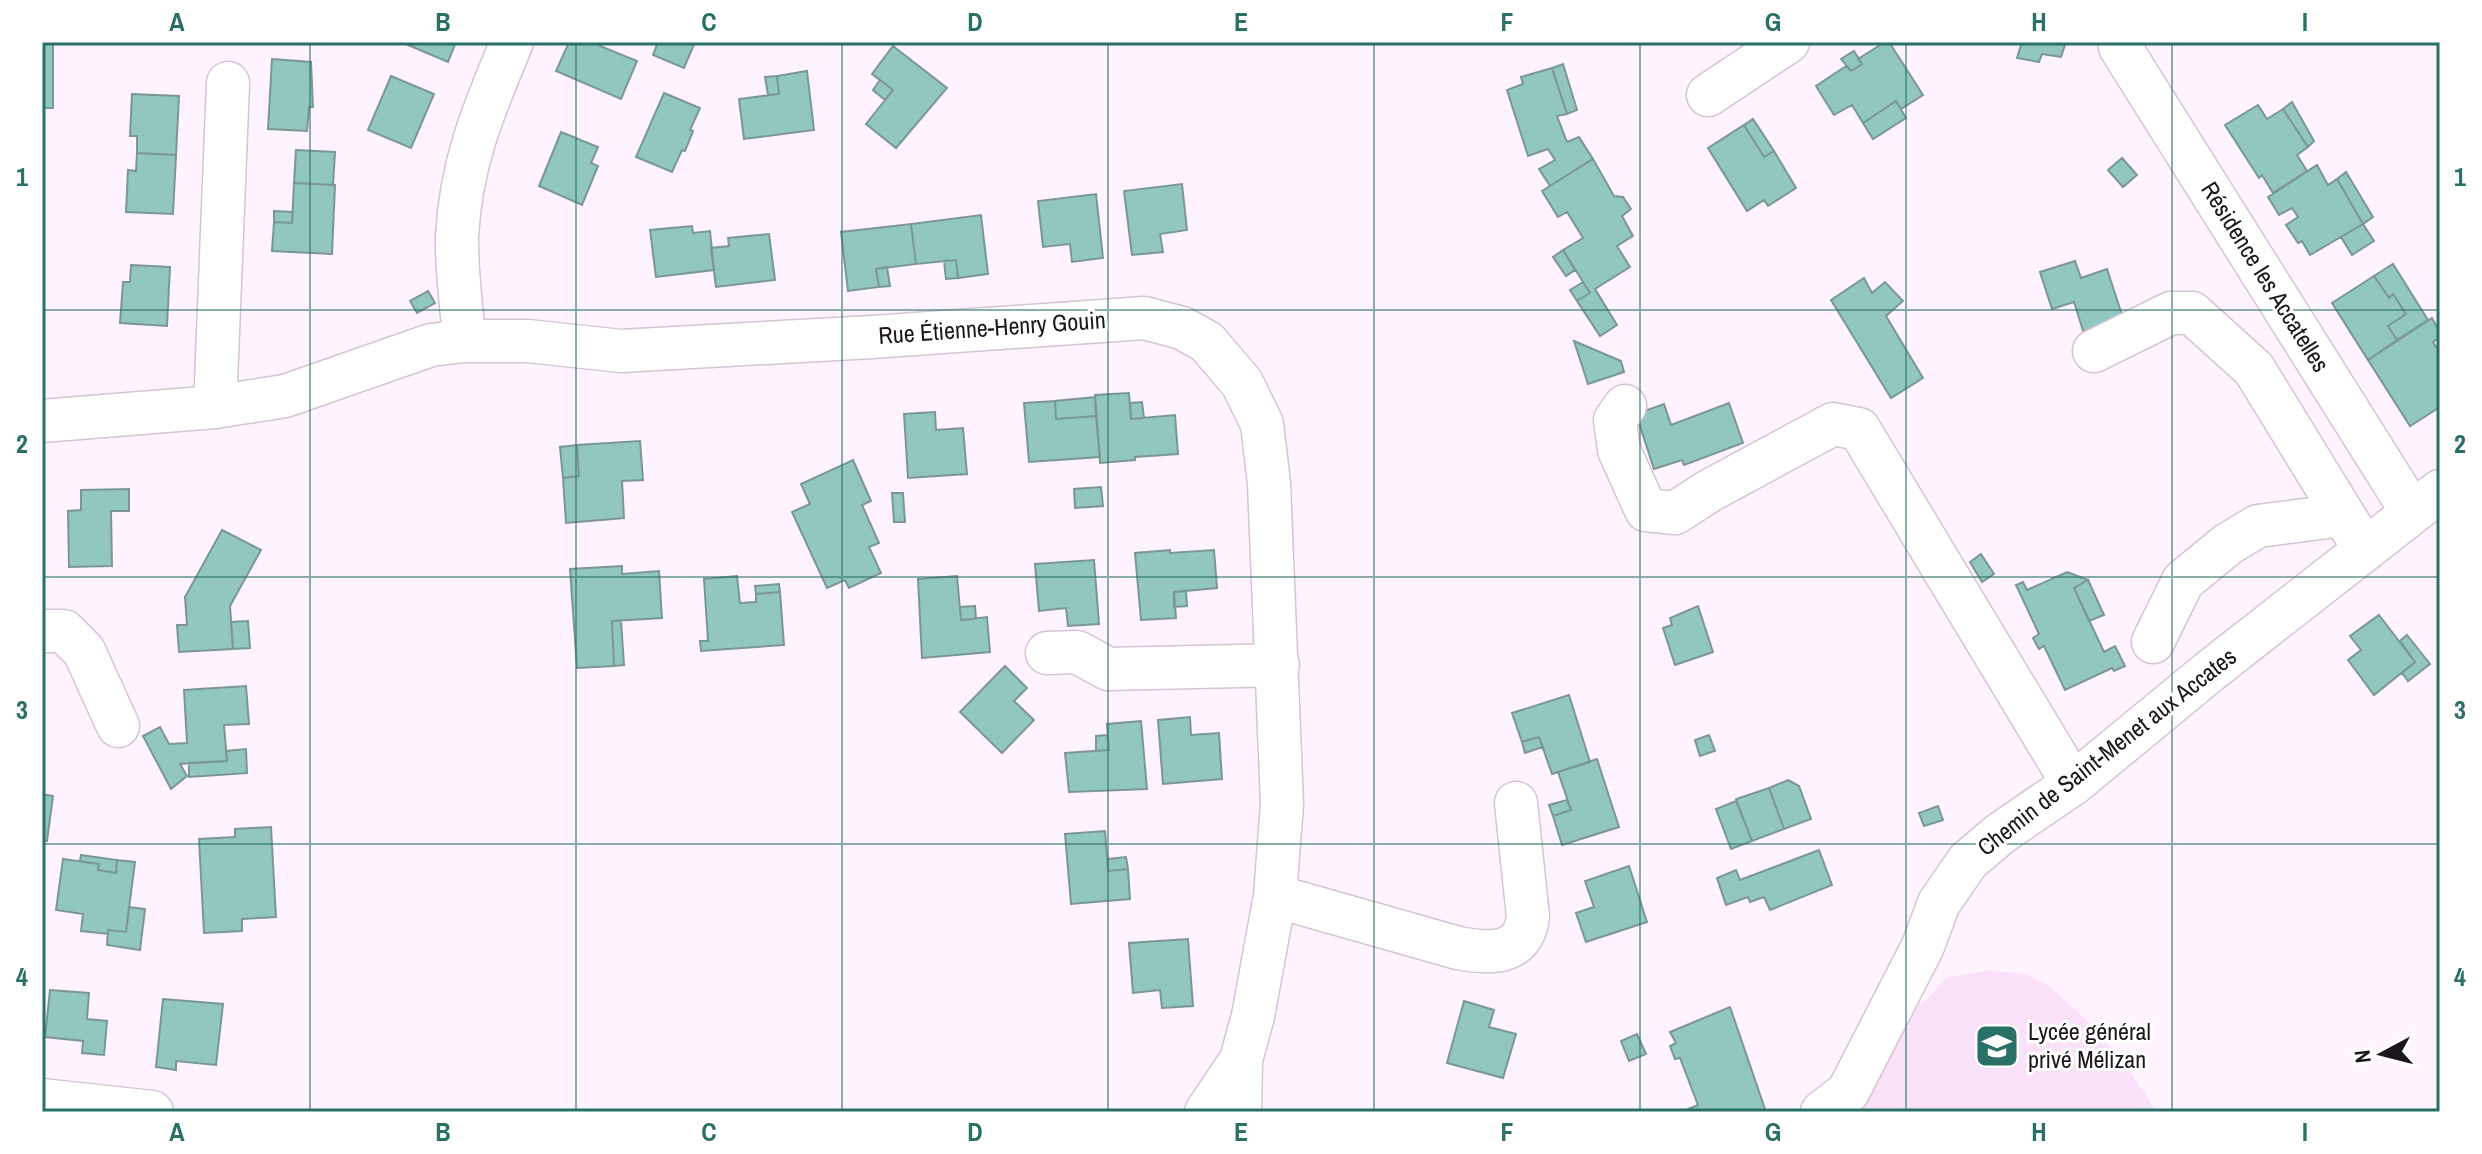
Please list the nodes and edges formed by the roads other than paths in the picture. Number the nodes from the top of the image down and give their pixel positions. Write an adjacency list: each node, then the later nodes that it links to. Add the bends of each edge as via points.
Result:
1 (512, 42): 6 (street, via 473,137 462,186 457,239)
2 (1788, 42): 5 (street)
3 (2117, 44): 11 (street, Résidence les Accatelles)
4 (228, 83): 9 (street)
5 (1708, 95)
6 (464, 341): 9 (street, Rue Étienne-Henry Gouin, via 431,345 285,396); 17 (street, Rue Étienne-Henry Gouin, via 528,341 621,351 1144,318 1182,328 1207,342 1242,383 1262,424)
7 (2094, 351): 12 (street, via 2171,313 2192,313 2254,369)
8 (1625, 406): 19 (street, via 1615,420 1619,450 1646,510 1675,513 1833,424 1859,429)
9 (215, 407): 10 (street, Rue Étienne-Henry Gouin)
10 (42, 421)
11 (2426, 501): 13 (street, Chemin de Saint-Menet aux Accates)
12 (2343, 515): 13 (street); 15 (street, via 2258,526 2228,544 2183,581)
13 (2365, 550): 19 (street, Chemin de Saint-Menet aux Accates)
14 (42, 631): 18 (street, via 64,631 84,651)
15 (2153, 642)
16 (1047, 653): 17 (street, via 1077,652 1108,669)
17 (1278, 665): 21 (street, Rue Étienne-Henry Gouin, via 1282,804)
18 (118, 726)
19 (2073, 784): 27 (street, Chemin de Saint-Menet aux Accates, via 1968,861 1939,903 1923,946 1848,1092)
20 (1516, 803): 21 (street, via 1528,917 1526,931 1511,948 1486,953 1458,948)
21 (1275, 896): 22 (street, Rue Étienne-Henry Gouin)
22 (1241, 1060): 25 (street, Rue Étienne-Henry Gouin); 26 (street, Rue Étienne-Henry Gouin)
23 (42, 1100): 24 (street)
24 (152, 1112)
25 (1206, 1112)
26 (1240, 1112)
27 (1822, 1112)

